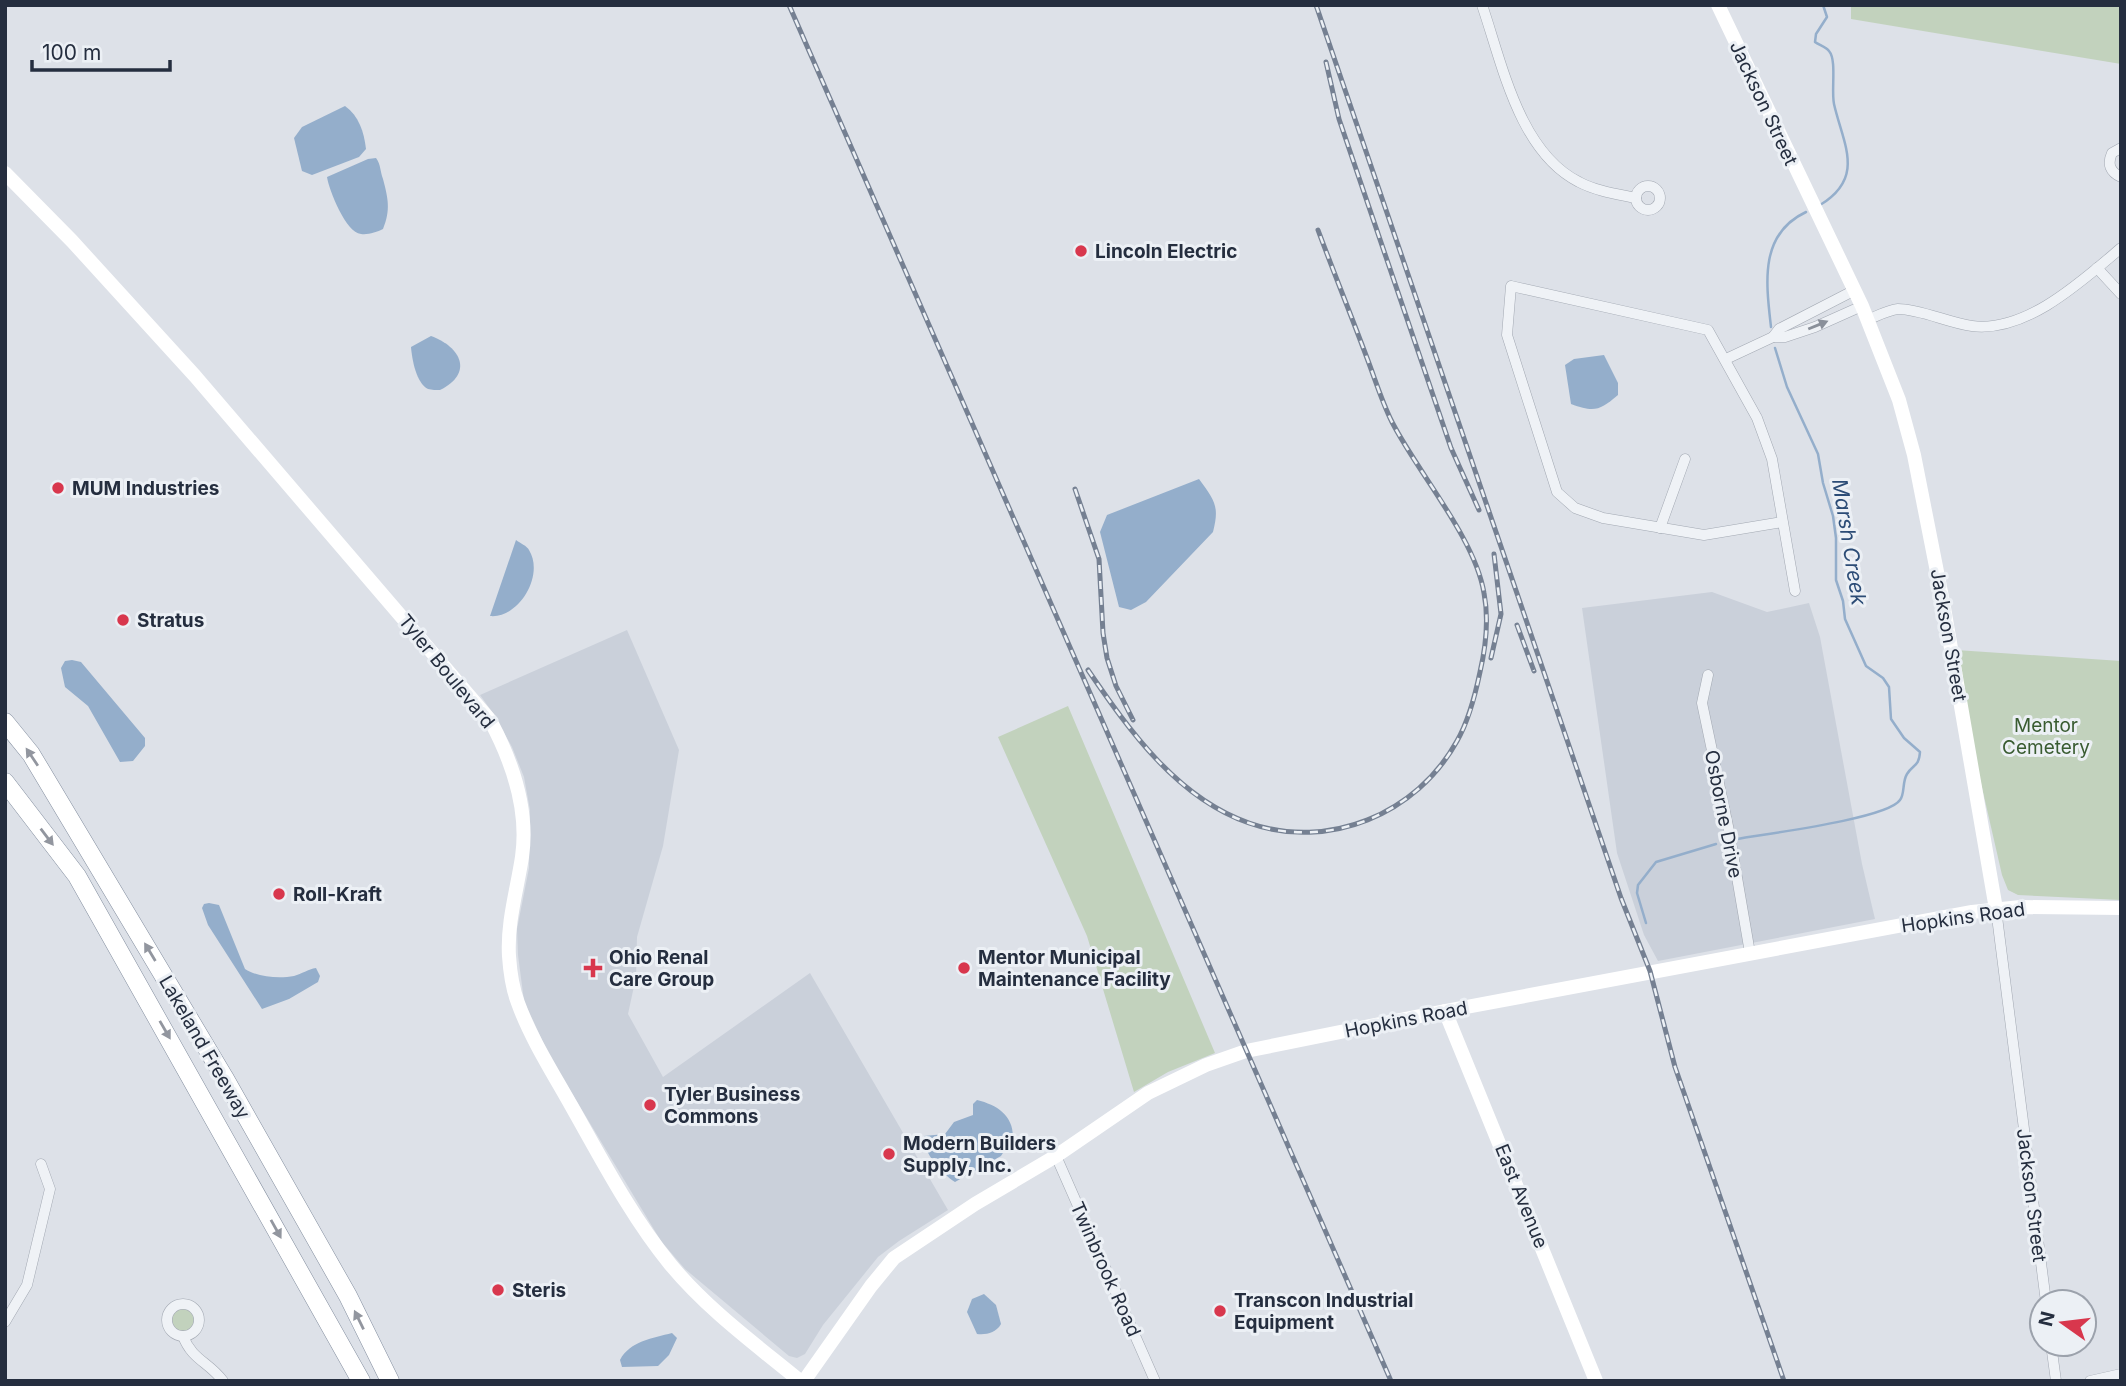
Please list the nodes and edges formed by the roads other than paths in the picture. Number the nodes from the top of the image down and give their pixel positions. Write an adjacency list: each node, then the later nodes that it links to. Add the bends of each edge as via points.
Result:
1 (1482, 5): 6 (street, via 1518,109 1544,154 1578,182)
2 (1718, 5): 9 (street, Jackson Street)
3 (2121, 148): 5 (street, via 2112,153 2110,165)
4 (5, 173): 35 (street, Tyler Boulevard, via 195,376 490,720 515,775 522,808 523,853 510,915 509,958 517,1001 538,1047 632,1210 671,1265 725,1320)
5 (2121, 177)
6 (1636, 198)
7 (2121, 248): 8 (street)
8 (2097, 268): 10 (street); 11 (street, via 2047,304 2006,324 1970,326 1898,309)
9 (1853, 291): 11 (street, Jackson Street); 12 (street, via 1779,329)
10 (2121, 294)
11 (1865, 313): 12 (street, one-way to 11); 22 (street, Jackson Street, via 1899,400 1914,455)
12 (1773, 337): 13 (street)
13 (1726, 359): 15 (street, via 1757,418 1772,459); 16 (street, via 1708,330 1511,286 1507,335 1557,492 1575,508 1603,518)
14 (1685, 459): 16 (street)
15 (1782, 522): 16 (street, via 1704,535); 17 (street)
16 (1660, 528)
17 (1795, 591)
18 (1708, 676): 23 (street, Osborne Drive, via 1702,703)
19 (5, 722): 34 (highway, Lakeland Freeway, one-way to 19, via 348,1296 217,1065 31,754)
20 (5, 782): 33 (highway, Lakeland Freeway, one-way to 33, via 77,876)
21 (2121, 908): 22 (street, Hopkins Road)
22 (1996, 909): 23 (street, Hopkins Road); 27 (street, Jackson Street)
23 (1750, 953): 24 (street, Hopkins Road)
24 (1445, 1011): 25 (street, Hopkins Road, via 1246,1051 1206,1065 1148,1093); 37 (street, East Avenue)
25 (1056, 1156): 35 (street, Hopkins Road, via 894,1258); 36 (street, Twinbrook Road)
26 (41, 1164): 28 (street, via 50,1189 27,1285)
27 (2044, 1288)
28 (5, 1322)
29 (183, 1336): 32 (street, via 194,1356)
30 (2053, 1358): 38 (street)
31 (2121, 1374): 39 (street)
32 (223, 1381)
33 (361, 1381)
34 (390, 1381)
35 (802, 1381)
36 (1155, 1381)
37 (1596, 1381)
38 (2056, 1381)
39 (2090, 1381)

